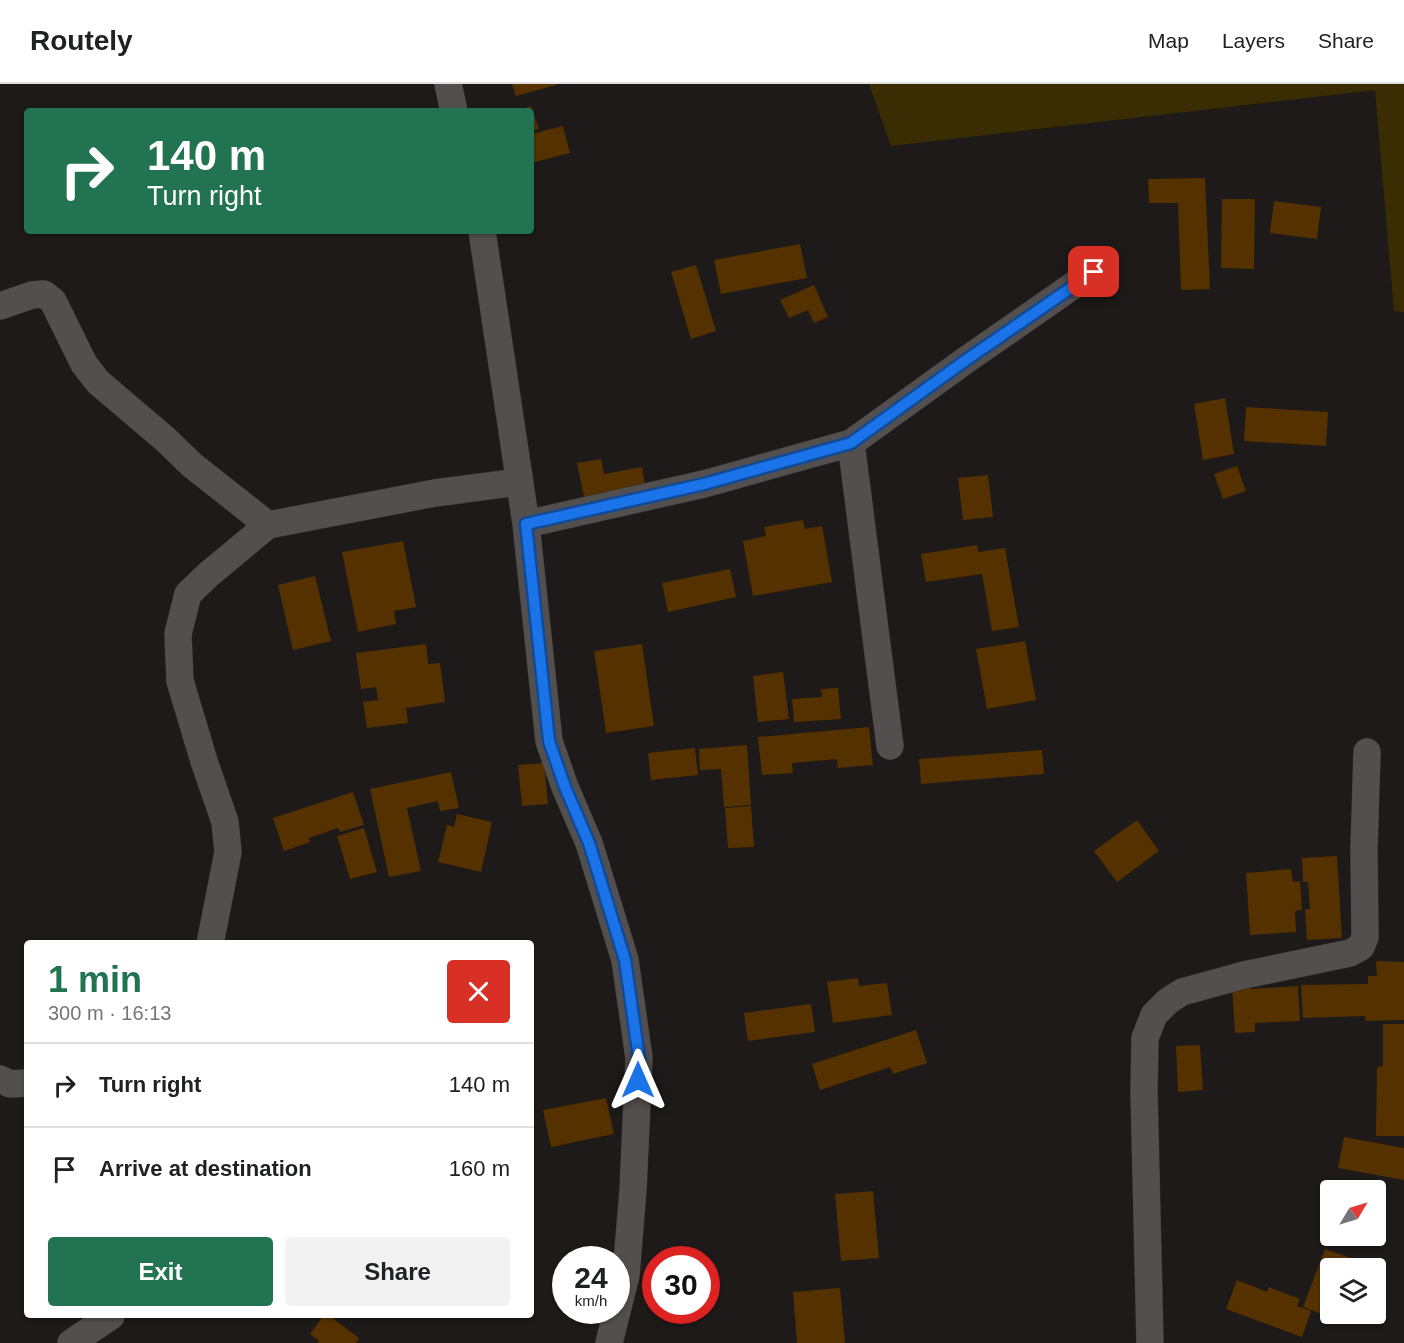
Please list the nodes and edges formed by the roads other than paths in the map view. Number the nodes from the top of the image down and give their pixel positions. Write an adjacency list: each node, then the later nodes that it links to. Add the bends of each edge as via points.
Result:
1 (448, 84): 2 (street)
2 (453, 108)
3 (482, 234): 7 (street)
4 (1094, 272): 6 (street)
5 (0, 306): 9 (street, via 32,295 44,294 53,301 84,364 98,382 192,465)
6 (851, 443): 8 (street, via 704,484); 10 (street)
7 (518, 482): 8 (street); 9 (street, via 435,493)
8 (526, 524): 17 (street, via 549,741 589,843 625,960 639,1058 626,1275)
9 (268, 525): 12 (street, via 188,594 178,634 180,681 225,822 228,852)
10 (891, 746)
11 (1367, 752): 18 (street, via 1365,937 1361,946 1350,953 1182,992 1154,1015 1145,1038)
12 (211, 940)
13 (0, 1079): 14 (street, via 10,1084)
14 (24, 1083)
15 (108, 1318): 16 (street)
16 (70, 1343)
17 (609, 1343)
18 (1150, 1343)

